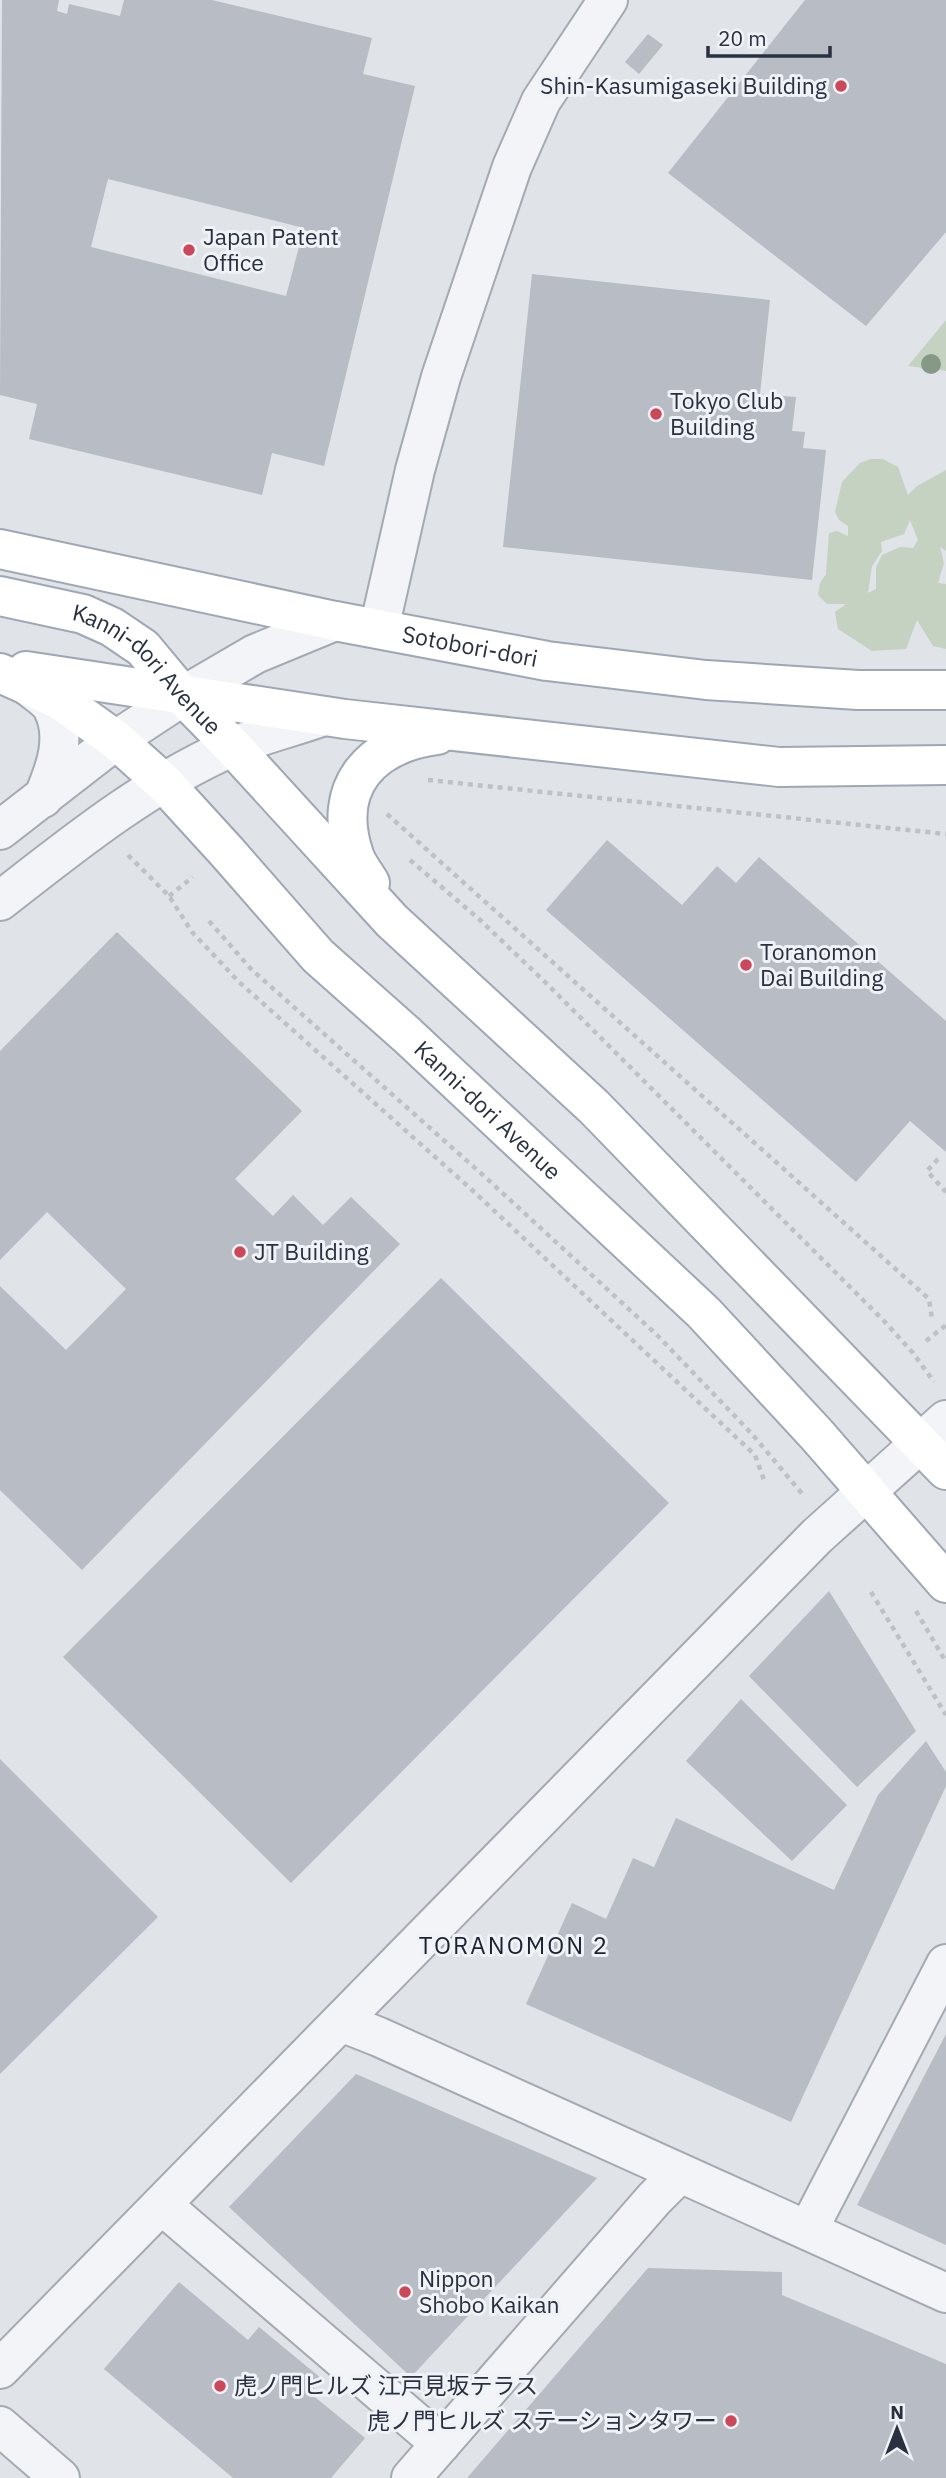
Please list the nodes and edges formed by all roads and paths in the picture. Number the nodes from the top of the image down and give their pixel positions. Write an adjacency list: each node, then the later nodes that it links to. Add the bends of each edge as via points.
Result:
1 (608, 0): 5 (street, via 541,101 512,166 415,470)
2 (0, 549): 4 (main road, Sotobori-dori)
3 (0, 596): 8 (main road, Kanni-dori Avenue, via 82,614 112,626 143,648)
4 (335, 621): 5 (main road, Sotobori-dori); 8 (street, via 255,654)
5 (380, 629): 7 (main road, Sotobori-dori, via 547,661 706,680 858,690)
6 (9, 675): 8 (main road); 11 (main road, Kanni-dori Avenue, via 60,700); 16 (street, via 52,706 59,733 58,765)
7 (946, 690)
8 (183, 696): 9 (main road); 11 (street); 12 (main road, Kanni-dori Avenue)
9 (324, 716): 10 (main road); 12 (street)
10 (460, 732): 13 (main road, via 779,767); 26 (main road, via 411,739 373,759 351,788 348,818 354,856)
11 (116, 740): 15 (main road, Kanni-dori Avenue); 16 (street)
12 (233, 747): 15 (street); 26 (main road, Kanni-dori Avenue)
13 (946, 765)
14 (418, 779): 19 (path)
15 (164, 783): 24 (street, via 94,828); 35 (main road, Kanni-dori Avenue, via 318,956 704,1313)
16 (43, 798): 18 (street)
17 (379, 806): 29 (path, via 929,1299)
18 (0, 830)
19 (946, 834)
20 (123, 850): 23 (path)
21 (410, 860): 32 (path, via 544,981 885,1322)
22 (194, 877): 23 (path)
23 (169, 896): 34 (path, via 192,932 239,982 471,1189 755,1455)
24 (0, 901)
25 (209, 921): 36 (path, via 251,969 657,1335)
26 (392, 921): 33 (main road, Kanni-dori Avenue, via 594,1107)
27 (938, 1159): 28 (path, via 927,1171)
28 (946, 1192)
29 (932, 1319)
30 (946, 1325): 31 (path)
31 (926, 1341)
32 (928, 1375)
33 (938, 1444): 35 (street)
34 (764, 1480)
35 (866, 1492): 36 (street); 37 (main road, Kanni-dori Avenue)
36 (831, 1524): 43 (street)
37 (946, 1583)
38 (871, 1592): 41 (path)
39 (911, 1604): 40 (path)
40 (946, 1661)
41 (946, 1715)
42 (946, 1964): 46 (street)
43 (341, 2022): 44 (street); 45 (street)
44 (680, 2173): 46 (street); 50 (street)
45 (162, 2205): 48 (street); 50 (street)
46 (808, 2230): 47 (street)
47 (946, 2293)
48 (0, 2369)
49 (0, 2426): 51 (street)
50 (441, 2444): 52 (street)
51 (60, 2478)
52 (411, 2478)

